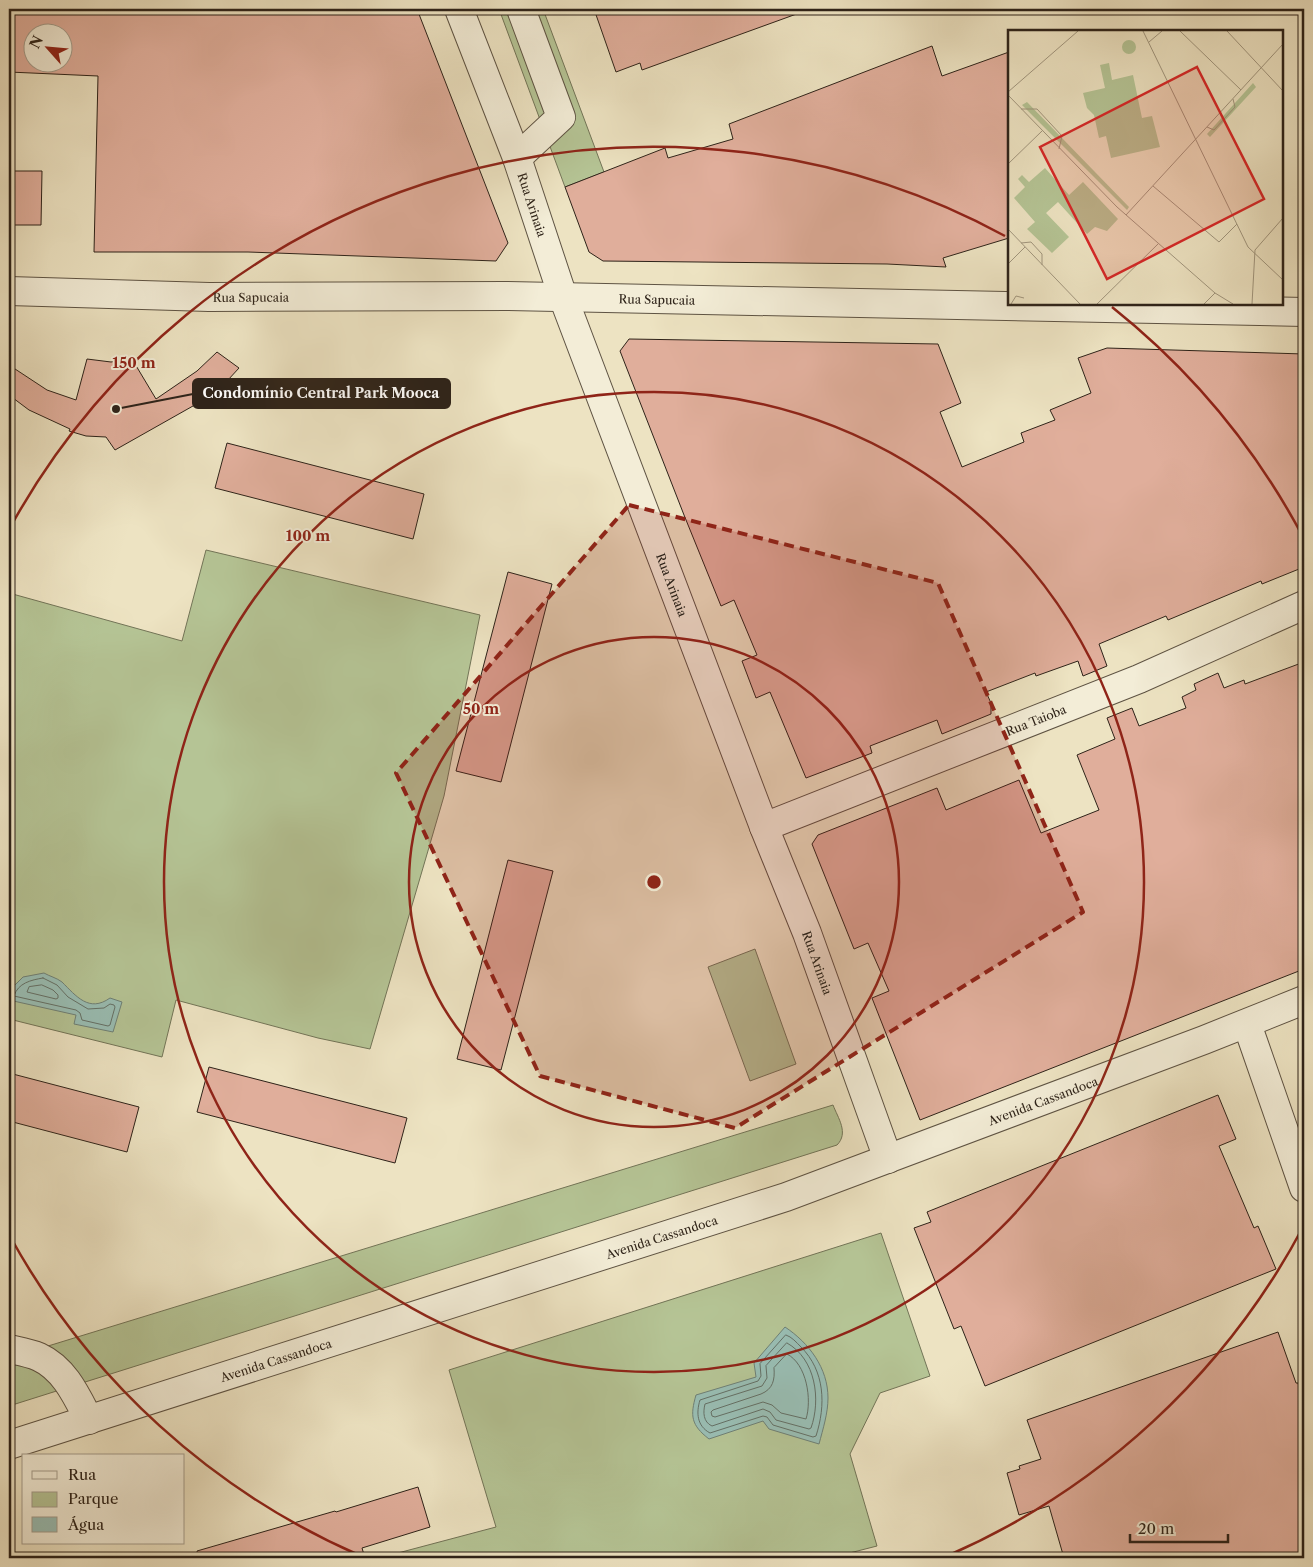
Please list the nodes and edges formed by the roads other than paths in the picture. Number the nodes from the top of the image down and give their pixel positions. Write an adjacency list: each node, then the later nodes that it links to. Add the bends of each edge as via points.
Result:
1 (459, 9): 3 (street, Rua Arinaia)
2 (521, 9): 3 (street, via 561,117)
3 (516, 158): 5 (street, Rua Arinaia)
4 (9, 291): 5 (street, Rua Sapucaia, via 209,297)
5 (563, 297): 6 (street, Rua Sapucaia); 8 (street, Rua Arinaia)
6 (1304, 312)
7 (1304, 605): 8 (street, Rua Taioba, via 1139,679)
8 (764, 827): 11 (street, Rua Arinaia, via 807,933)
9 (1304, 1000): 10 (street, Avenida Cassandoca)
10 (1247, 1024): 11 (street, Avenida Cassandoca); 12 (street)
11 (888, 1159): 14 (street, Avenida Cassandoca, via 786,1197)
12 (1304, 1188)
13 (9, 1349): 14 (street, via 39,1357 60,1372)
14 (89, 1420): 15 (street, Avenida Cassandoca)
15 (9, 1445)

